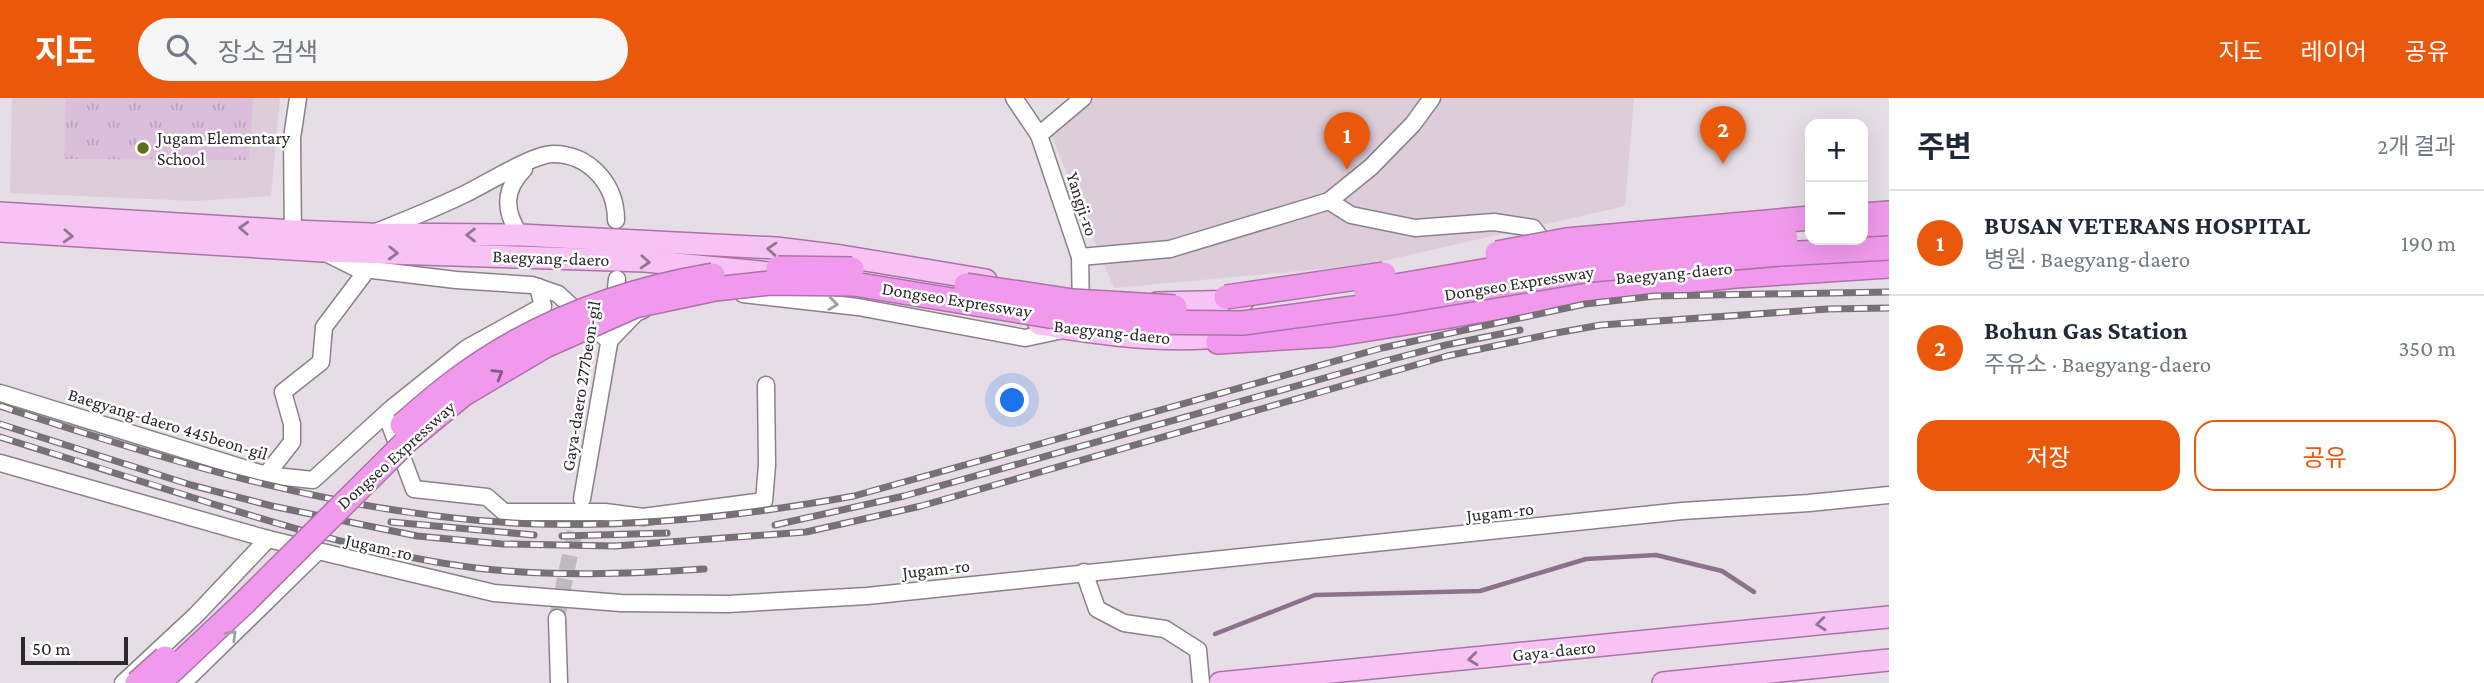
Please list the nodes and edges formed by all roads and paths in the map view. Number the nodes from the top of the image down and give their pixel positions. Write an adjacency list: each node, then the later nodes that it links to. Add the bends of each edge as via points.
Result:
1 (299, 98): 22 (street, via 292,138)
2 (1014, 98): 5 (street, Yangji-ro)
3 (1083, 98): 5 (street)
4 (1432, 98): 7 (street, via 1371,167)
5 (1039, 135): 26 (street, Yangji-ro)
6 (535, 157): 12 (street, via 554,154 597,170 611,190); 19 (street, via 467,194); 20 (street, via 514,179 508,195 509,219)
7 (1329, 201): 25 (street, via 1351,215 1415,228 1494,222 1533,228); 26 (street, via 1170,249)
8 (0, 213): 22 (main road, Baegyang-daero, one-way to 8)
9 (1889, 214): 10 (highway)
10 (1868, 215)
11 (1805, 218): 33 (highway, bridge, via 1566,240)
12 (616, 220)
13 (1889, 220): 14 (main road)
14 (1868, 221)
15 (1805, 223): 25 (main road, Baegyang-daero)
16 (0, 231): 22 (main road, Baegyang-daero, one-way to 22)
17 (1889, 231): 18 (highway)
18 (1868, 233)
19 (370, 234): 20 (main road, Baegyang-daero, one-way to 19); 22 (main road, Baegyang-daero)
20 (520, 235): 32 (main road, Baegyang-daero, one-way to 20, via 776,248)
21 (1805, 237): 55 (highway, Dongseo Expressway, bridge, via 1542,261 1248,307 1120,305 818,267 724,273 634,291 553,323 452,383 385,440 234,595)
22 (293, 240): 24 (main road, Baegyang-daero)
23 (1889, 248): 56 (highway, Dongseo Expressway, one-way to 23, bridge, via 388,458 464,394 545,346 635,306 770,283 854,284 1049,316 1243,323 1590,271)
24 (323, 251): 29 (street); 35 (main road, Baegyang-daero, one-way to 35, via 645,261 784,274 900,302)
25 (1552, 253): 34 (main road, Baegyang-daero, via 1438,276 1296,296)
26 (1080, 257): 32 (street, Yangji-ro)
27 (1889, 259): 36 (main road, Baegyang-daero, via 1575,282 1232,336)
28 (1889, 266): 38 (highway, via 1594,290 1332,335)
29 (367, 270): 31 (street); 43 (street, via 324,327 321,362 283,392 292,442)
30 (617, 279): 37 (street, Gaya-daero 277beon-gil)
31 (538, 287): 37 (street, via 558,294); 41 (street, Baegyang-daero 445beon-gil, via 543,306 467,348)
32 (1080, 297): 34 (main road, Baegyang-daero); 35 (street, Yangji-ro)
33 (1226, 297): 34 (main road)
34 (1155, 303)
35 (1075, 330): 36 (main road, Baegyang-daero); 37 (street, one-way to 35, via 636,313 676,295 752,294 844,305 1025,338)
36 (1156, 337): 38 (main road)
37 (609, 341): 45 (street, Gaya-daero 277beon-gil)
38 (1218, 342)
39 (765, 385): 41 (street, via 764,502 643,517 605,512 504,512 487,497 414,489)
40 (0, 393): 43 (street, Baegyang-daero 445beon-gil)
41 (386, 414): 43 (street, Baegyang-daero 445beon-gil, via 313,480)
42 (0, 463): 46 (street, Jugam-ro)
43 (266, 475)
44 (1889, 495): 48 (street, Jugam-ro, via 1682,511)
45 (582, 499)
46 (268, 539): 47 (street, Jugam-ro); 54 (street, via 197,615)
47 (317, 552): 48 (street, Jugam-ro, via 494,593 621,603 728,604 867,596); 57 (street, one-way to 47)
48 (1084, 572): 59 (street, via 1097,609 1124,623 1166,629 1198,650)
49 (1889, 617): 52 (main road, Gaya-daero, one-way to 52)
50 (557, 618): 58 (street)
51 (1889, 660): 53 (main road)
52 (1263, 681): 60 (main road, Gaya-daero)
53 (1694, 681): 61 (main road)
54 (123, 683)
55 (138, 683)
56 (159, 683)
57 (183, 683)
58 (559, 683)
59 (1201, 683)
60 (1220, 683)
61 (1663, 683)

